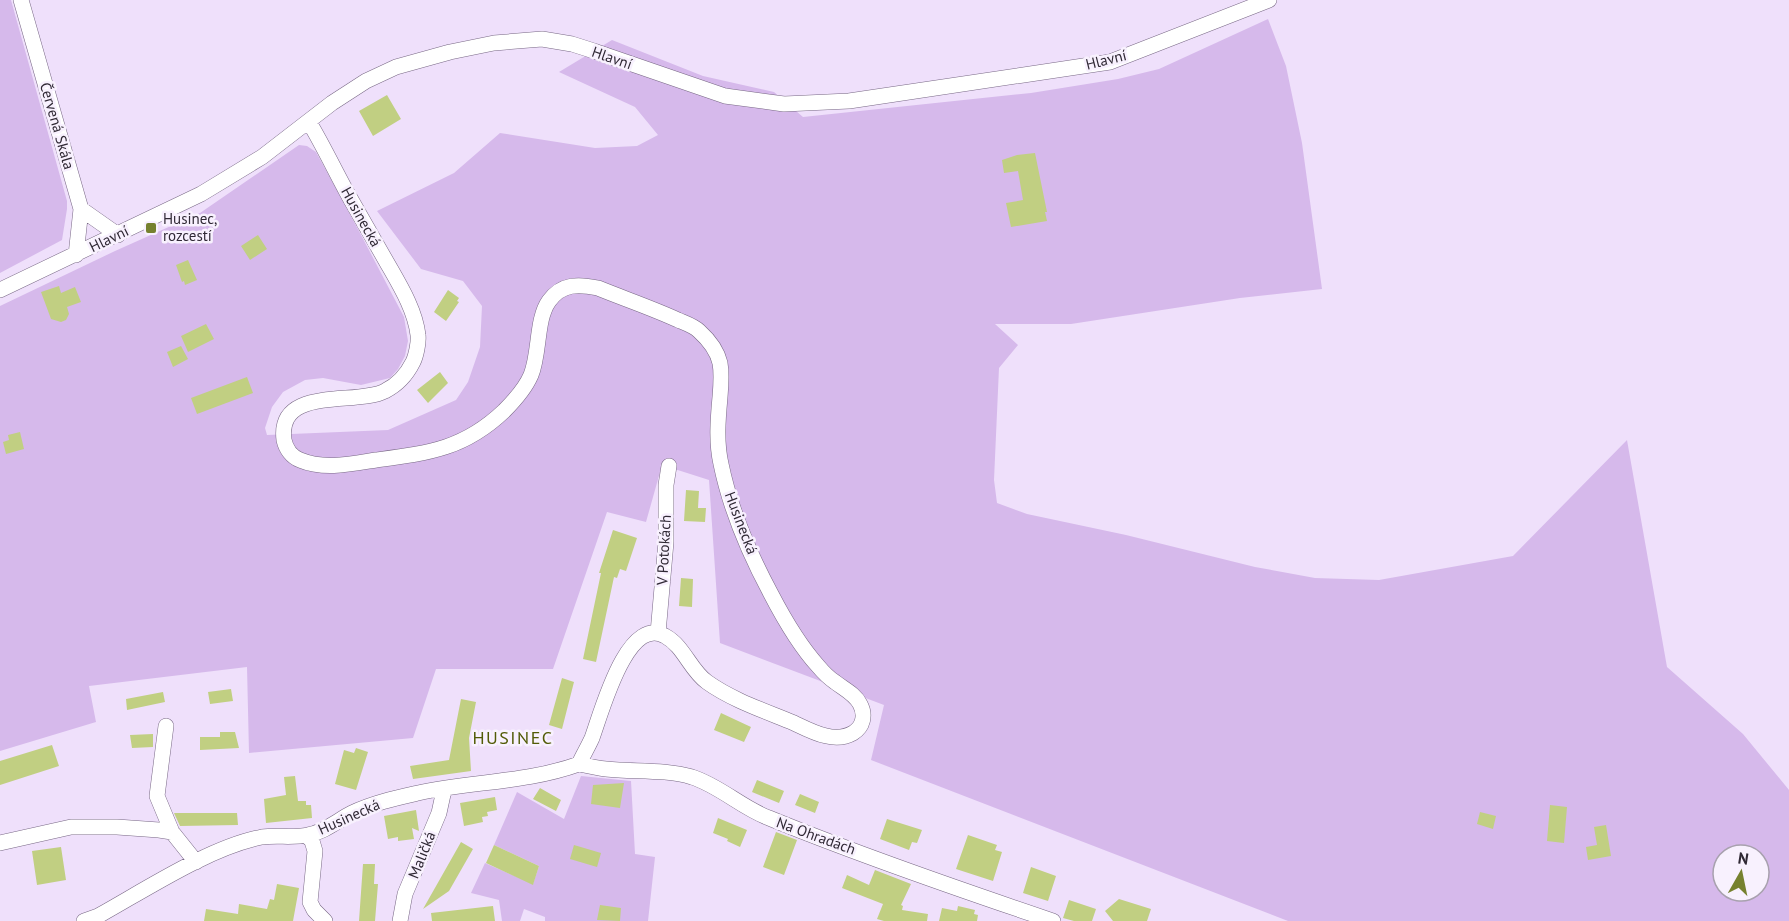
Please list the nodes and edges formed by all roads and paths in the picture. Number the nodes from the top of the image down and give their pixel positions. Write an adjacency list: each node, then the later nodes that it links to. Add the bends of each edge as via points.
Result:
1 (21, 0): 4 (street, Červená Skála)
2 (1269, 0): 3 (street, Hlavní, via 1110,62 849,101 784,104 725,96 572,44 533,39 494,43 396,67 366,81)
3 (309, 122): 5 (street, Hlavní, via 227,179); 9 (street, Husinecká, via 399,284 419,337 414,361 401,379 385,391 369,397 318,400 296,409 284,429 288,451 309,464 348,464 427,453 469,438 517,398 531,376 544,310 549,300 566,287 581,284 598,288 697,328 720,362 720,462 744,537 770,593 800,643 818,666 860,704 863,721 851,734 837,737 809,730 705,681 675,644)
4 (81, 209): 5 (street); 6 (street)
5 (118, 235): 6 (street, Hlavní)
6 (76, 255): 7 (street, Hlavní)
7 (0, 290)
8 (669, 466): 9 (street, V Potokách)
9 (658, 633): 11 (street, via 647,634 628,650)
10 (166, 726): 13 (street, via 157,796)
11 (579, 764): 12 (street, Husinecká, via 538,777); 20 (street, Na Ohradách, via 682,774 706,782 766,818)
12 (444, 790): 14 (street, Husinecká, via 374,804); 19 (street, Maličká, via 439,813 405,894)
13 (172, 832): 15 (street, via 71,827); 16 (street)
14 (307, 836): 16 (street, Husinecká, via 262,837); 18 (street, via 315,851 310,902)
15 (0, 843)
16 (196, 862): 17 (street, Husinecká)
17 (84, 921)
18 (325, 921)
19 (400, 921)
20 (1053, 921)

